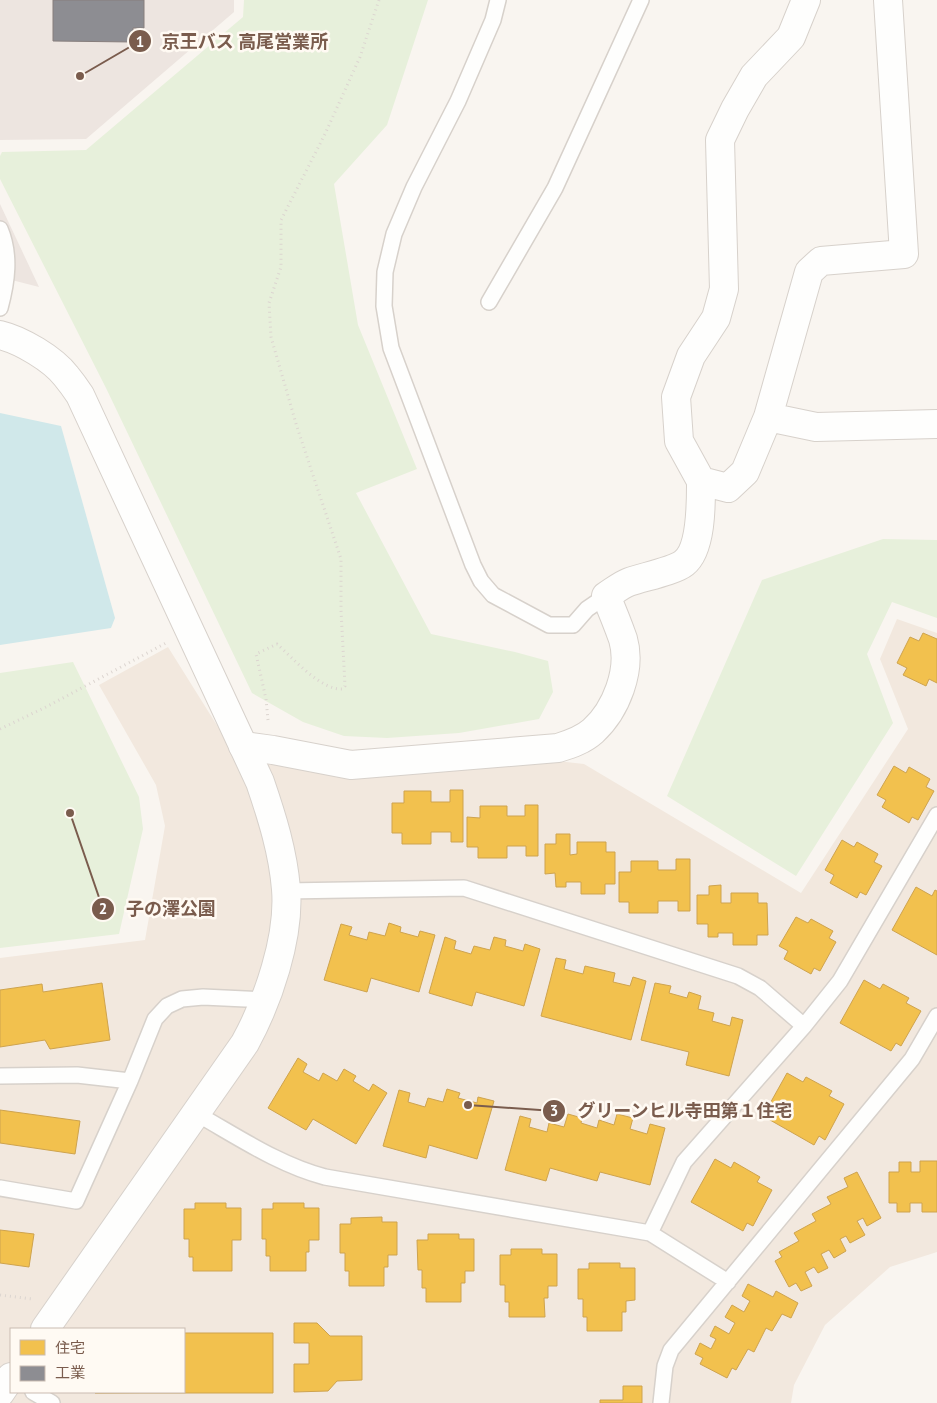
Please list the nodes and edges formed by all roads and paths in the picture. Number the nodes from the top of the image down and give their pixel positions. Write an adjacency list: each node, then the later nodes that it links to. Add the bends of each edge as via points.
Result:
1 (379, 0): 15 (path, via 360,57 325,134 280,220 280,267 269,303 271,336 297,427 342,559 345,686 338,689 319,681 277,644 256,654)
2 (498, 0): 13 (lane, via 493,20 458,101 394,234 385,272 384,306 391,348 481,582 493,594 549,625 573,625 587,609)
3 (641, 0): 7 (lane, via 554,188)
4 (806, 0): 12 (street, via 791,37 754,76 720,140 724,288 716,318 691,356 676,397 679,441)
5 (888, 0): 10 (street, via 904,254 821,261 809,272)
6 (0, 229): 8 (lane, via 5,240 8,268)
7 (489, 302)
8 (0, 308)
9 (0, 335): 17 (street, via 26,344 40,354 66,374 80,395)
10 (768, 416): 11 (street, via 816,427); 12 (street, via 745,472 728,488)
11 (937, 424)
12 (701, 481): 13 (street, via 701,512 695,546 685,562 627,583)
13 (606, 596): 17 (street, via 623,640 625,676 607,712 580,740 558,748 351,765)
14 (173, 639): 16 (path)
15 (269, 726)
16 (0, 729)
17 (243, 746): 19 (street, via 271,814 282,854)
18 (937, 815): 22 (lane, via 840,981)
19 (286, 891): 20 (street, via 282,936); 22 (lane, via 464,888 738,976 760,988)
20 (266, 1000): 24 (lane, via 182,998 167,1006 155,1019); 25 (street, via 245,1043)
21 (937, 1016): 28 (lane, via 912,1059)
22 (804, 1026): 27 (lane, via 684,1162)
23 (0, 1076): 24 (lane, via 77,1075)
24 (130, 1082): 26 (lane, via 76,1201)
25 (197, 1114): 27 (lane, via 301,1171 325,1178); 31 (street)
26 (0, 1188)
27 (650, 1233): 28 (lane)
28 (728, 1282): 34 (lane, via 671,1350 665,1366)
29 (0, 1295): 30 (path)
30 (33, 1299)
31 (46, 1328)
32 (31, 1393): 33 (lane)
33 (52, 1403)
34 (661, 1403)

